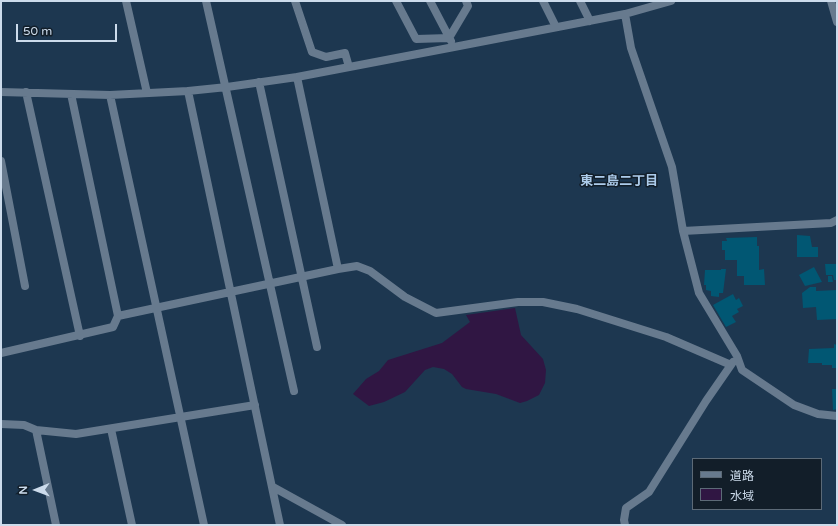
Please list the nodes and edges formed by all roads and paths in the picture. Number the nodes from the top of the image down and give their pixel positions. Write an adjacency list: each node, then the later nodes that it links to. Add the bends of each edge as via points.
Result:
1 (126, 1): 25 (street)
2 (206, 1): 21 (street)
3 (295, 1): 18 (street, via 312,52 326,57 345,53)
4 (396, 1): 16 (street, via 416,39)
5 (430, 1): 16 (street)
6 (466, 1): 16 (street, via 468,6)
7 (542, 1): 15 (street)
8 (580, 1): 13 (street)
9 (671, 1): 11 (street)
10 (831, 1): 14 (street)
11 (660, 3): 12 (street)
12 (625, 14): 13 (street); 30 (street, via 631,48 672,167)
13 (590, 21): 15 (street)
14 (837, 22)
15 (556, 27): 17 (street)
16 (449, 38): 17 (street)
17 (454, 47): 18 (street)
18 (350, 67): 19 (street)
19 (297, 77): 20 (street); 31 (street)
20 (260, 82): 21 (street); 32 (street)
21 (227, 87): 22 (street); 33 (street)
22 (188, 91): 25 (street); 35 (street)
23 (1, 92): 24 (street)
24 (26, 92): 26 (street); 38 (street)
25 (147, 93): 27 (street)
26 (71, 94): 27 (street); 37 (street)
27 (110, 95): 36 (street)
28 (1, 161): 34 (street)
29 (837, 220): 30 (street, via 831,223)
30 (683, 232): 41 (street, via 699,293)
31 (338, 269): 32 (street); 42 (street, via 357,266 436,314 518,302 543,302 578,309 666,337)
32 (302, 277): 33 (street); 39 (street)
33 (270, 284): 35 (street); 43 (street)
34 (25, 286)
35 (232, 293): 36 (street); 44 (street)
36 (156, 308): 37 (street); 46 (street)
37 (118, 316): 38 (street, via 113,327)
38 (80, 336): 40 (street)
39 (317, 347)
40 (1, 353)
41 (737, 356): 42 (street); 45 (street, via 742,370 794,405 818,414)
42 (731, 366): 56 (street, via 649,492 626,508)
43 (294, 391)
44 (255, 405): 46 (street); 50 (street)
45 (837, 416)
46 (182, 418): 48 (street); 53 (street)
47 (1, 424): 49 (street, via 24,425)
48 (111, 429): 49 (street, via 76,434); 52 (street)
49 (36, 430): 51 (street)
50 (273, 487): 54 (street); 55 (street)
51 (56, 525)
52 (132, 525)
53 (204, 525)
54 (280, 525)
55 (342, 525)
56 (625, 525)

